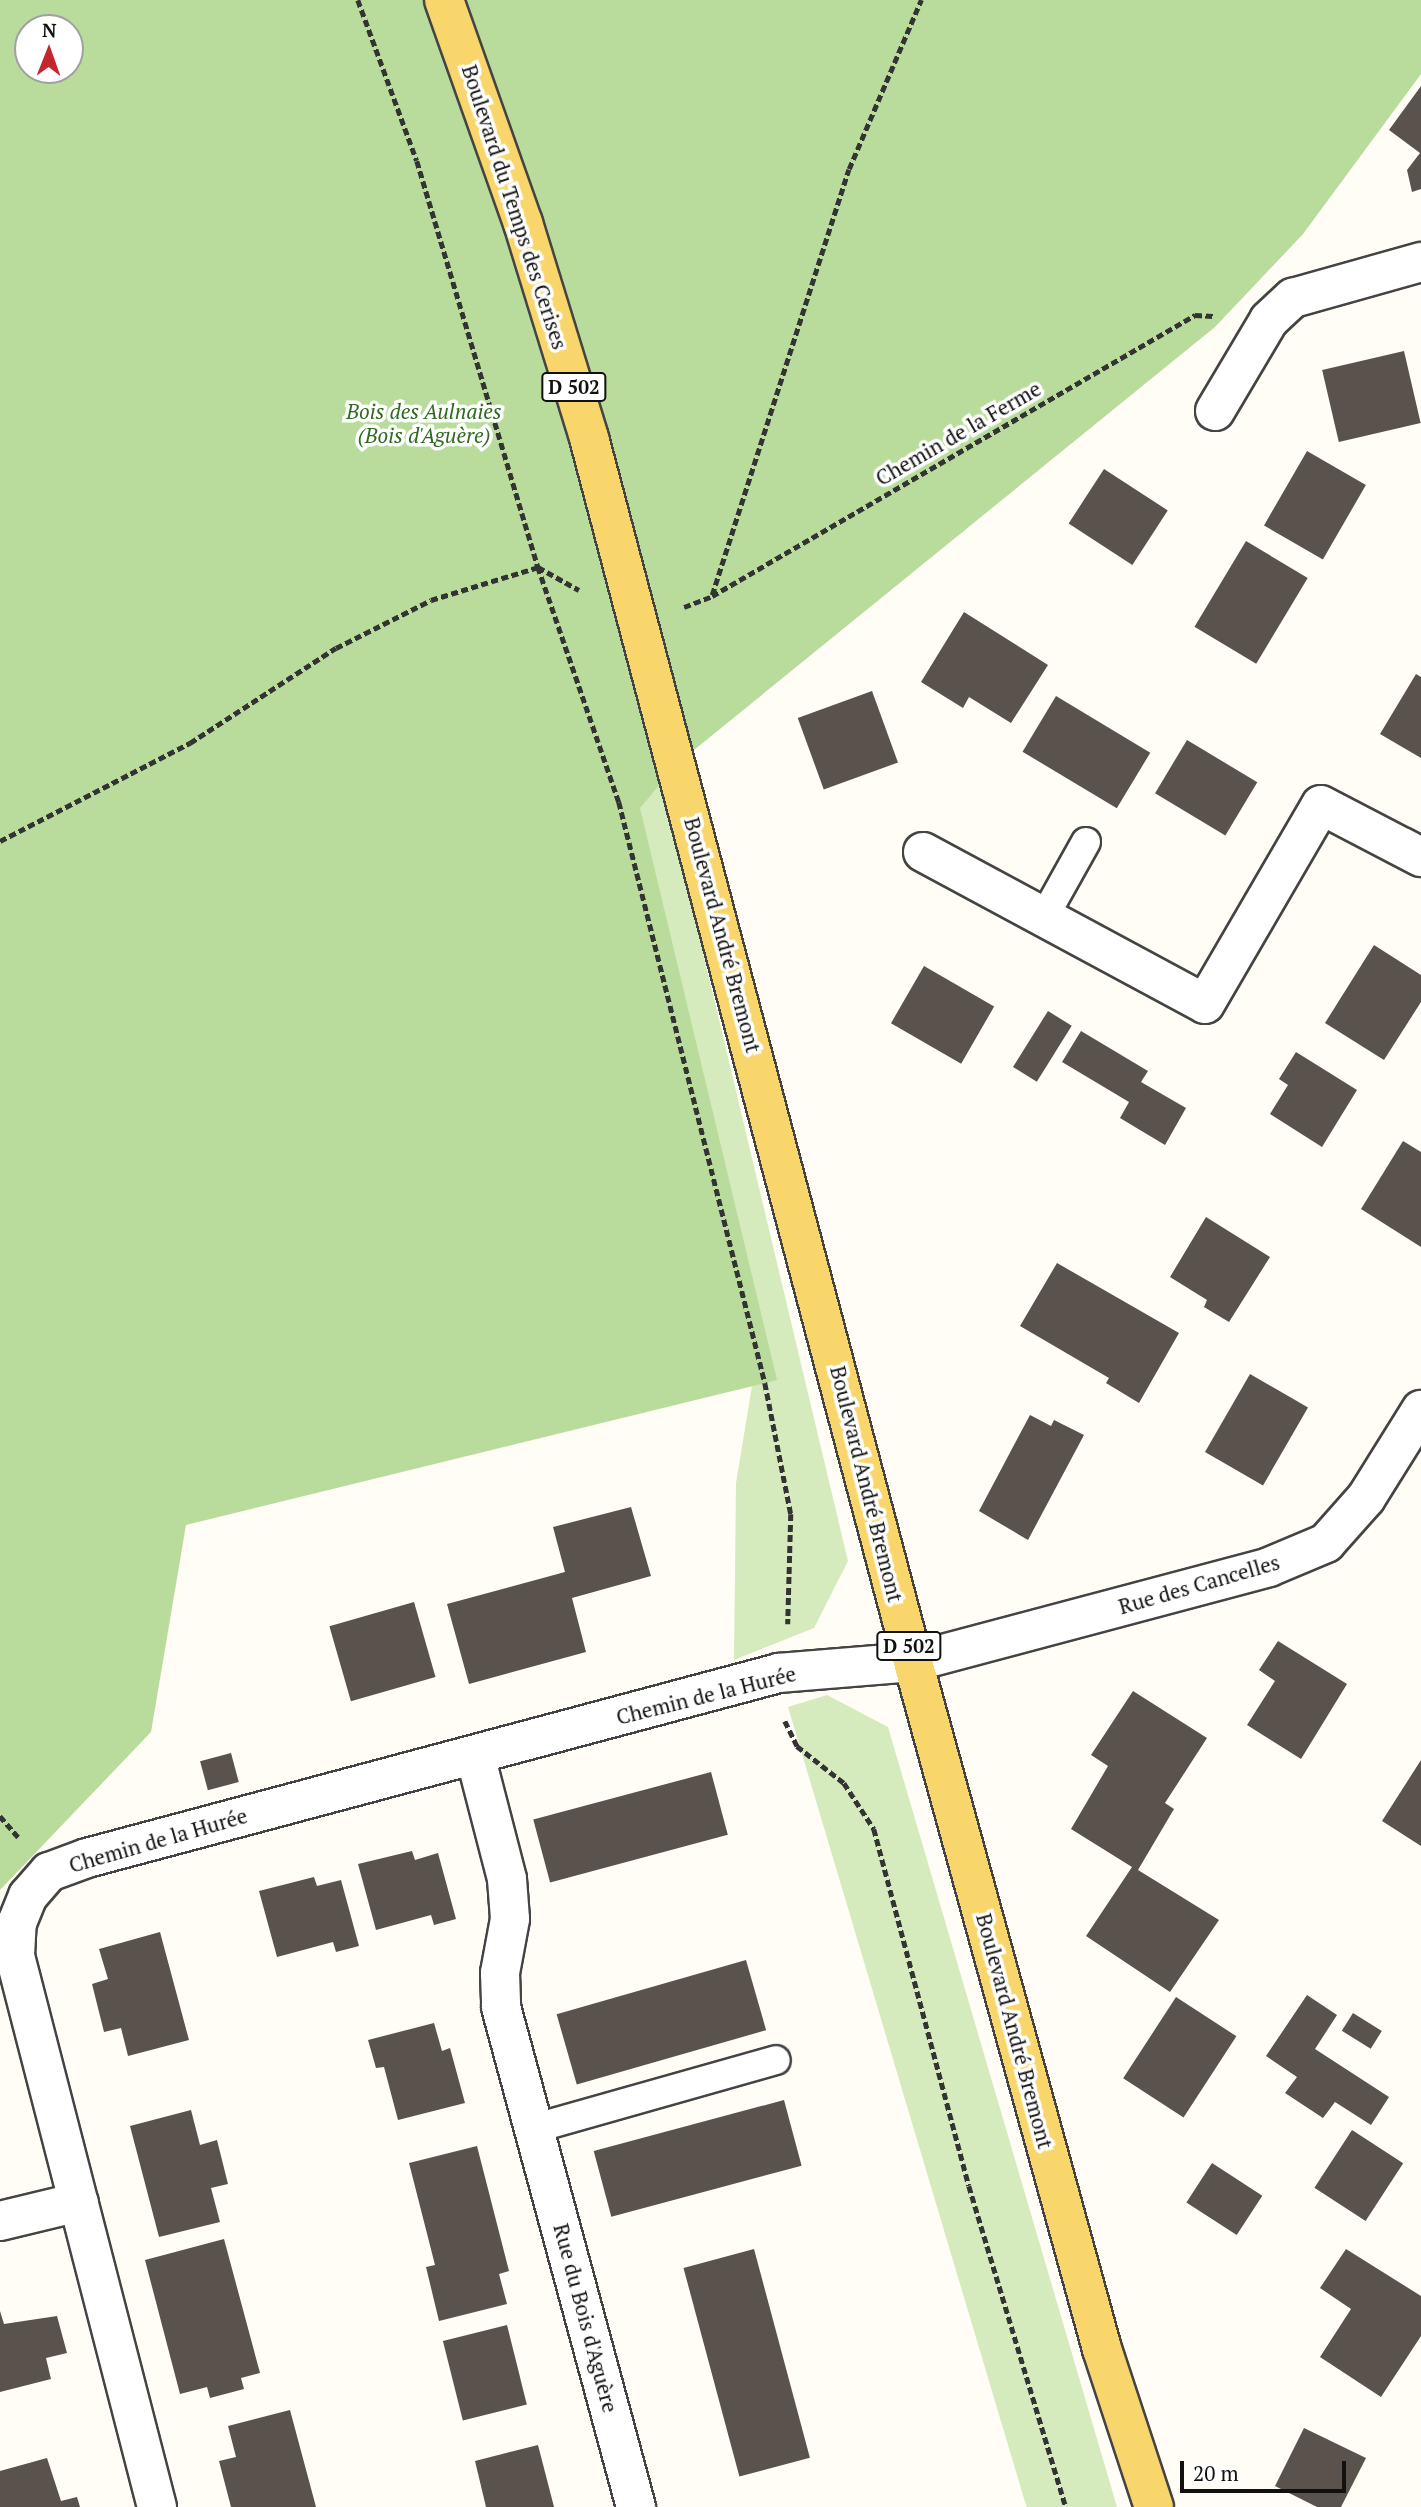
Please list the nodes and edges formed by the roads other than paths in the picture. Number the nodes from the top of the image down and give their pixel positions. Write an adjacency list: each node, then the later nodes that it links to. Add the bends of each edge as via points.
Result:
1 (444, 0): 4 (main road, Boulevard du Temps des Cerises / D 502, via 535,260)
2 (1421, 262): 3 (street, via 1293,298 1269,320)
3 (1215, 411)
4 (682, 780): 10 (main road, Boulevard André Bremont / D 502)
5 (1086, 842): 8 (lane)
6 (923, 852): 8 (street)
7 (1421, 857): 8 (street, via 1321,805 1205,1004)
8 (1044, 917)
9 (1421, 1410): 10 (street, Rue des Cancelles, via 1366,1498 1325,1543 1269,1567)
10 (913, 1662): 11 (street, Chemin de la Hurée, via 779,1673); 18 (main road, Boulevard André Bremont / D 502, via 1101,2349)
11 (475, 1755): 13 (street, Rue du Bois d'Aguère, via 507,1879 510,1919 500,1973 502,2007); 14 (street, Chemin de la Hurée, via 49,1872 28,1896 17,1923 15,1955)
12 (776, 2060): 13 (lane)
13 (536, 2128): 17 (street, Rue du Bois d'Aguère)
14 (79, 2202): 15 (street); 16 (street, Chemin de la Hurée)
15 (0, 2221)
16 (157, 2507)
17 (636, 2507)
18 (1154, 2507)

